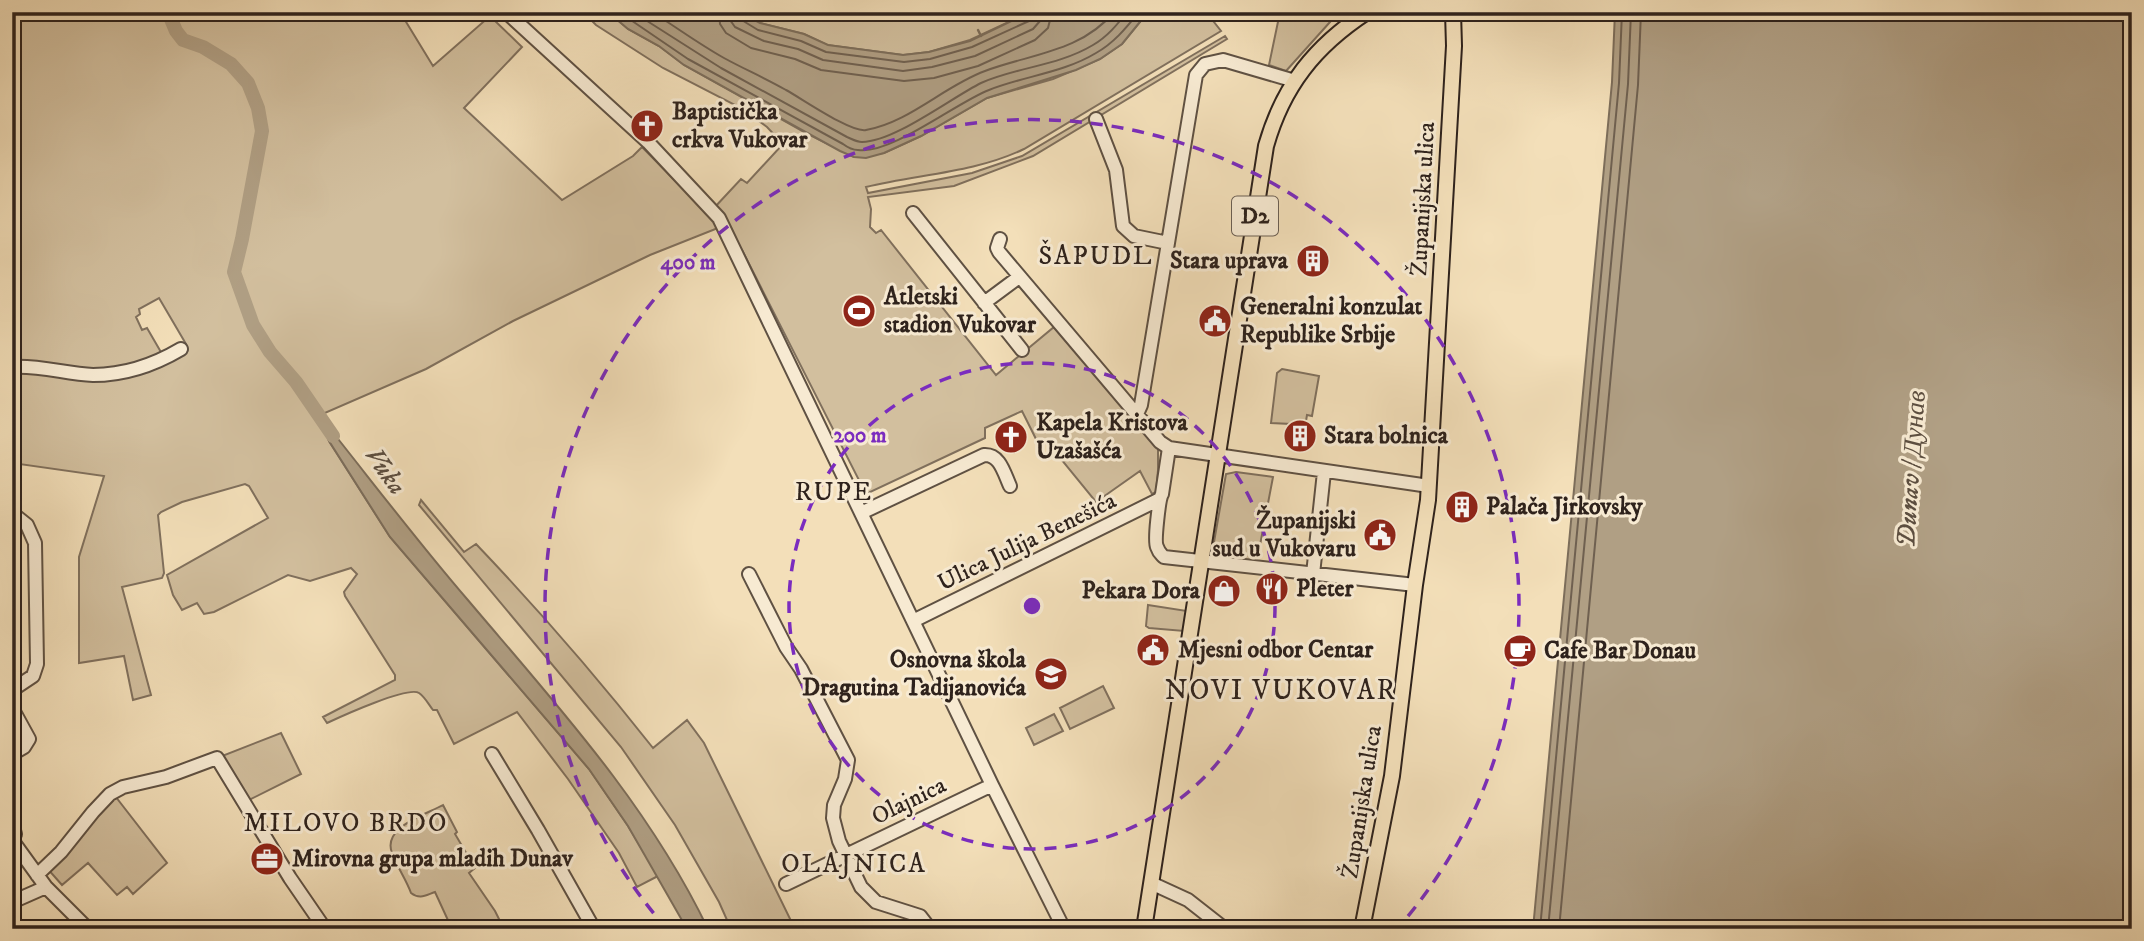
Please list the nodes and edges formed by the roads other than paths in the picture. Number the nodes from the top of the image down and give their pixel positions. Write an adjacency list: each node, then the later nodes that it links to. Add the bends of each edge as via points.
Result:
1 (506, 12): 22 (street, via 648,142 719,218)
2 (1367, 12): 4 (main road, D2, via 1325,45)
3 (1453, 12): 19 (main road, Županijska ulica)
4 (1295, 80): 8 (street, via 1223,60 1200,68); 16 (main road, D2, via 1277,112 1266,146)
5 (1096, 119): 8 (street, via 1116,170 1124,226 1134,236)
6 (913, 213): 10 (street)
7 (1000, 239): 9 (street, via 997,248)
8 (1168, 243): 14 (street)
9 (1019, 277): 10 (street); 14 (street)
10 (984, 303): 12 (street)
11 (181, 349): 13 (street, via 148,366 123,372 92,375)
12 (1022, 350)
13 (12, 367)
14 (1137, 414): 15 (street)
15 (1169, 448): 16 (street); 20 (street)
16 (1217, 456): 17 (street); 23 (main road, D2)
17 (1324, 472): 19 (street); 25 (street)
18 (1010, 486): 22 (street, via 996,458 984,455)
19 (1429, 486): 26 (main road, Županijska ulica)
20 (1158, 500): 23 (street, via 1158,551); 27 (street, Ulica Julija Benešića)
21 (12, 513): 28 (street, via 27,525 35,543 37,664 33,676)
22 (861, 513): 27 (street)
23 (1200, 561): 25 (street); 37 (main road, D2)
24 (749, 574): 35 (street, Olajnica, via 848,761 833,818)
25 (1313, 574): 26 (street)
26 (1415, 586): 48 (main road, Županijska ulica, via 1392,776)
27 (914, 621): 32 (street)
28 (12, 690)
29 (12, 708): 30 (street, via 29,739)
30 (12, 754)
31 (492, 754): 43 (street)
32 (992, 785): 35 (street, Olajnica); 45 (street)
33 (12, 823): 34 (street)
34 (12, 839): 36 (street)
35 (845, 855): 38 (street, Olajnica); 44 (street, Olajnica, via 868,895 920,916)
36 (37, 875): 39 (street); 42 (street, via 110,794 217,758)
37 (1151, 883): 46 (main road, D2); 47 (street, via 1188,900)
38 (786, 884)
39 (46, 887): 40 (street); 41 (street)
40 (12, 902)
41 (88, 929)
42 (325, 929)
43 (594, 929)
44 (930, 929)
45 (1064, 929)
46 (1144, 929)
47 (1225, 929)
48 (1362, 929)

